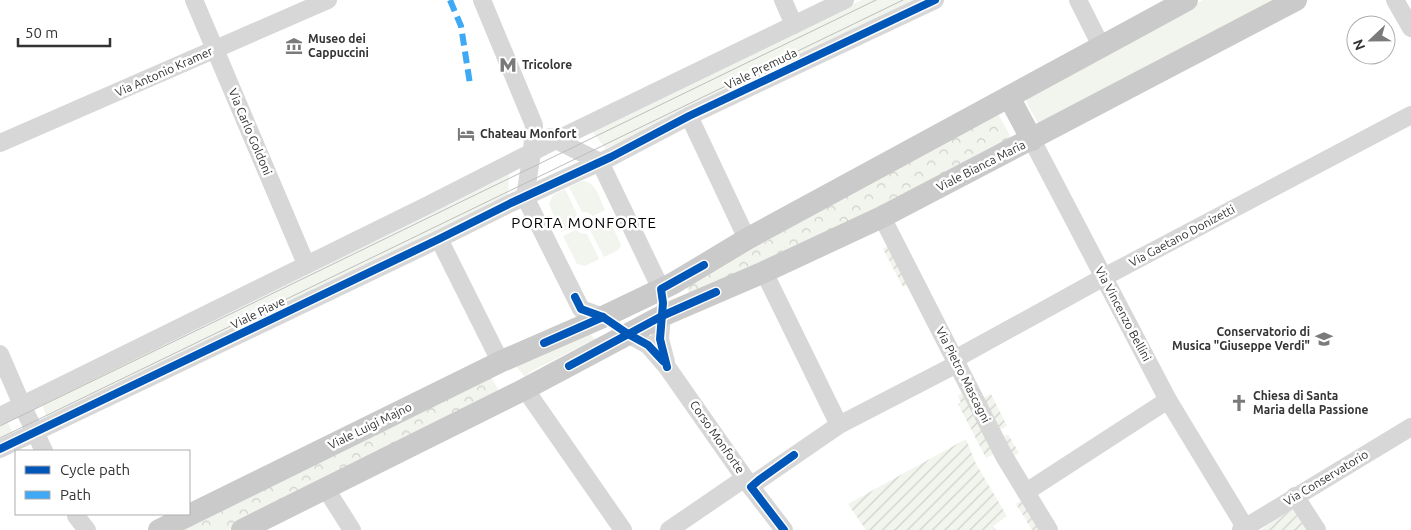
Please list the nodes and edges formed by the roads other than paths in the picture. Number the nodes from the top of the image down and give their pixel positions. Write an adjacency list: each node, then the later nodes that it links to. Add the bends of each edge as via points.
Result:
1 (194, 0): 15 (street, Via Carlo Goldoni)
2 (328, 0): 15 (street, Via Antonio Kramer)
3 (482, 0): 22 (street, via 534,125)
4 (490, 0): 19 (street, via 545,134)
5 (783, 0): 12 (street)
6 (845, 0): 12 (street, Viale Premuda)
7 (935, 0): 18 (street, Viale Premuda)
8 (1078, 0): 14 (street)
9 (1187, 0): 14 (main road)
10 (1294, 0): 20 (main road, Viale Bianca Maria)
11 (1395, 0): 13 (street)
12 (794, 25): 19 (street, Viale Premuda)
13 (1411, 28)
14 (1101, 46): 16 (main road)
15 (215, 50): 21 (street, Via Antonio Kramer); 28 (street, Via Carlo Goldoni)
16 (1009, 97): 20 (main road, Via Vincenzo Bellini); 27 (main road)
17 (1411, 115): 30 (street, Via Gaetano Donizetti)
18 (689, 116): 23 (street, Viale Premuda); 27 (street)
19 (556, 140): 22 (street, Viale Piave); 23 (street)
20 (1032, 140): 25 (main road, Viale Bianca Maria); 30 (street, Via Vincenzo Bellini)
21 (0, 143)
22 (532, 152): 24 (street); 28 (street, Viale Piave)
23 (600, 162): 24 (street, Viale Premuda); 31 (street)
24 (525, 196): 26 (street, Viale Piave); 33 (street, via 581,309)
25 (882, 217): 29 (main road, Viale Bianca Maria); 37 (street, Via Pietro Mascagni)
26 (439, 239): 36 (street); 45 (street, Viale Piave)
27 (747, 239): 31 (main road)
28 (306, 264): 41 (street, Viale Piave)
29 (764, 272): 32 (main road, Viale Bianca Maria); 43 (street)
30 (1104, 277): 37 (street, Via Gaetano Donizetti); 40 (street, Via Vincenzo Bellini)
31 (661, 289): 32 (main road); 33 (main road, Viale Luigi Majno)
32 (662, 316): 34 (main road, Viale Bianca Maria); 38 (street, Corso Monforte, via 660,339)
33 (604, 317): 34 (main road); 36 (main road, Viale Luigi Majno)
34 (628, 334): 38 (street, Corso Monforte, via 648,345); 39 (main road, Viale Bianca Maria)
35 (0, 354): 41 (street)
36 (502, 361): 39 (main road); 53 (main road, Viale Luigi Majno)
37 (956, 361): 43 (street, Via Gaetano Donizetti); 50 (street, Via Pietro Mascagni)
38 (667, 367): 48 (street, Corso Monforte)
39 (524, 389): 49 (main road); 60 (street)
40 (1168, 400): 50 (street); 55 (street, Via Vincenzo Bellini)
41 (22, 405): 42 (street, Viale Piave); 45 (street)
42 (0, 416)
43 (838, 424): 48 (street, Via Gaetano Donizetti, via 759,480)
44 (1411, 427): 51 (street, Via Conservatorio)
45 (33, 428): 46 (street, Viale Piave); 47 (street)
46 (0, 449)
47 (44, 450)
48 (748, 482): 61 (street, Via Gaetano Donizetti); 62 (street, Corso Monforte)
49 (326, 489): 58 (main road); 59 (street)
50 (1026, 492): 63 (street, Via Pietro Mascagni)
51 (1295, 496): 55 (street, Via Conservatorio); 64 (street)
52 (189, 515): 57 (main road, Viale Luigi Majno)
53 (190, 515)
54 (77, 520): 56 (street)
55 (1243, 528)
56 (87, 530)
57 (159, 530)
58 (242, 530)
59 (352, 530)
60 (623, 530)
61 (669, 530)
62 (784, 530)
63 (1049, 530)
64 (1318, 530)

